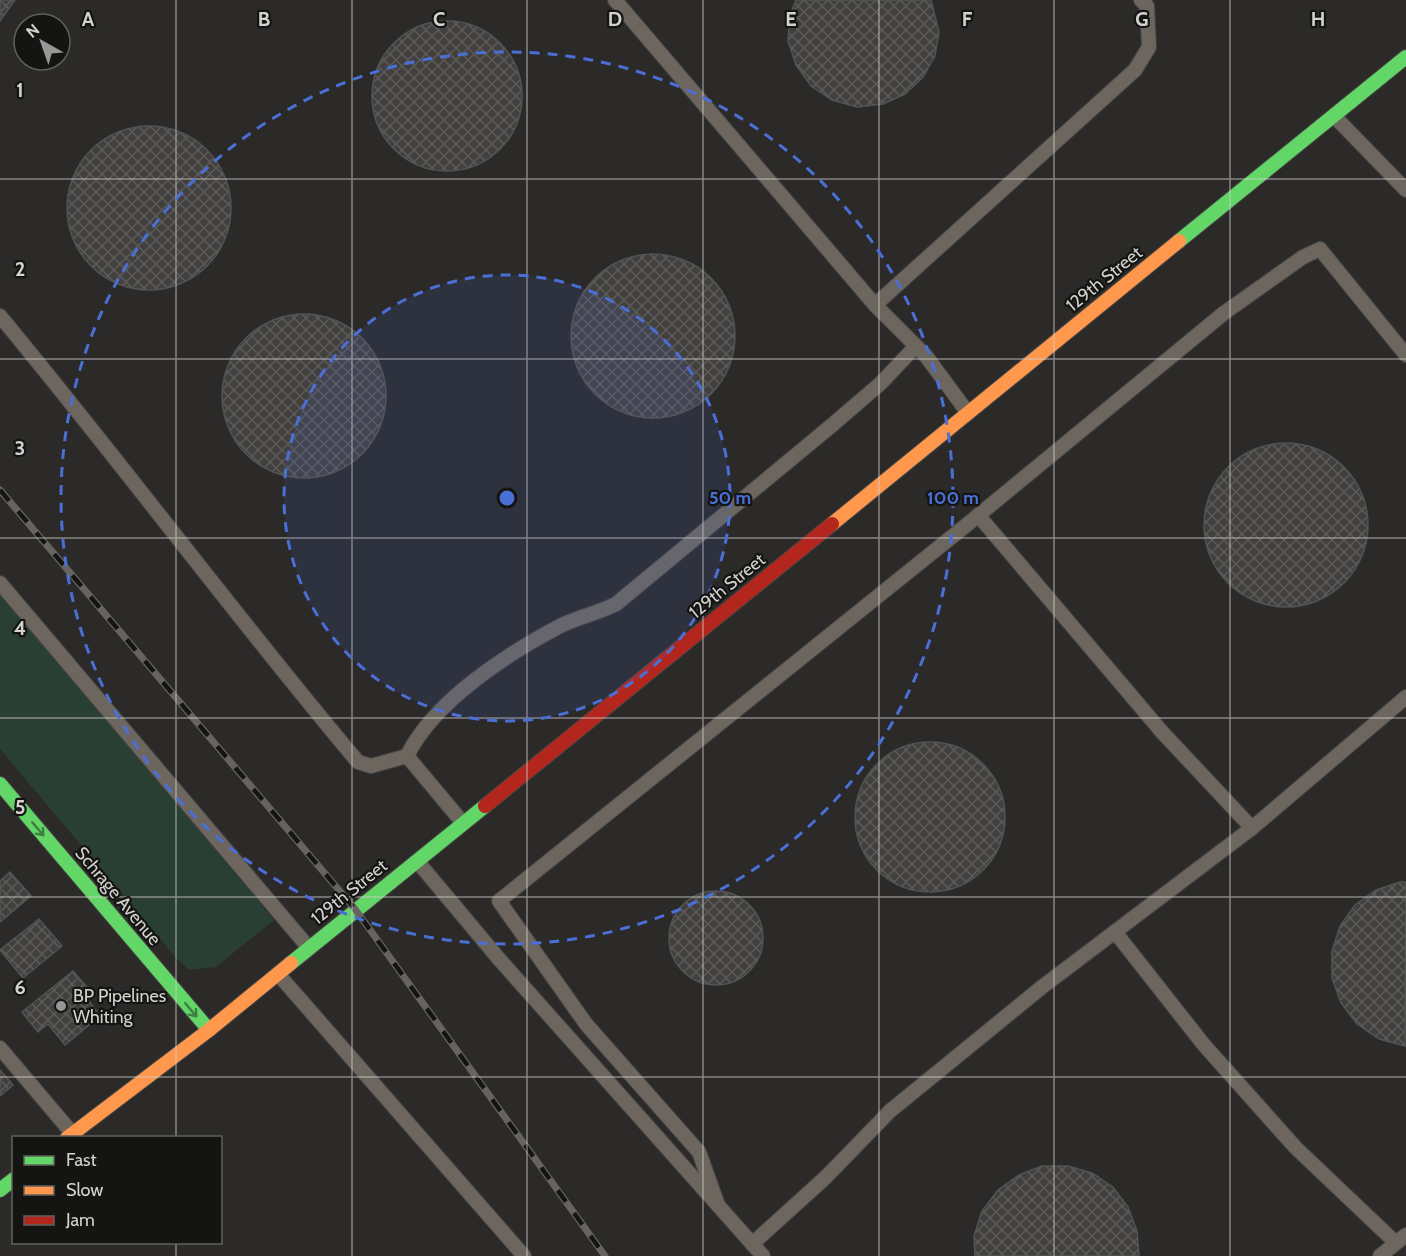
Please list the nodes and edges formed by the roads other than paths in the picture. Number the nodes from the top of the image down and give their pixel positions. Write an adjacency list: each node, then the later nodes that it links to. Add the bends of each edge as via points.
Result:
1 (615, 0): 6 (lane)
2 (1141, 0): 6 (lane, via 1147,6 1149,47 1135,70)
3 (1406, 57): 4 (main road, 129th Street)
4 (1334, 116): 5 (lane); 10 (main road, 129th Street)
5 (1406, 190)
6 (874, 305): 8 (lane)
7 (0, 315): 14 (lane, via 358,762 371,765)
8 (916, 346): 10 (lane); 14 (lane, via 831,426 616,604 563,625 490,669 435,717 416,737)
9 (1406, 355): 11 (lane, via 1320,249 1303,256 1224,313)
10 (968, 413): 16 (main road, 129th Street)
11 (978, 515): 17 (lane, via 1162,732); 27 (lane, via 499,901 586,1024 699,1152)
12 (0, 582): 20 (lane)
13 (1406, 697): 17 (lane)
14 (407, 756): 16 (lane)
15 (0, 784): 22 (main road, Schrage Avenue, one-way to 22)
16 (463, 823): 18 (main road, 129th Street)
17 (1252, 828): 19 (lane)
18 (417, 861): 20 (main road, 129th Street); 27 (lane)
19 (1115, 932): 28 (lane, via 1204,1045 1281,1131); 29 (lane, via 890,1111 826,1177)
20 (309, 948): 21 (main road, 129th Street)
21 (278, 974): 22 (main road, 129th Street); 30 (lane)
22 (208, 1030): 24 (main road, 129th Street)
23 (0, 1048): 24 (lane)
24 (69, 1135)
25 (12, 1181): 26 (main road)
26 (0, 1190)
27 (718, 1205): 29 (lane)
28 (1401, 1239): 32 (lane)
29 (752, 1244): 31 (lane)
30 (524, 1256)
31 (763, 1256)
32 (1380, 1256)

